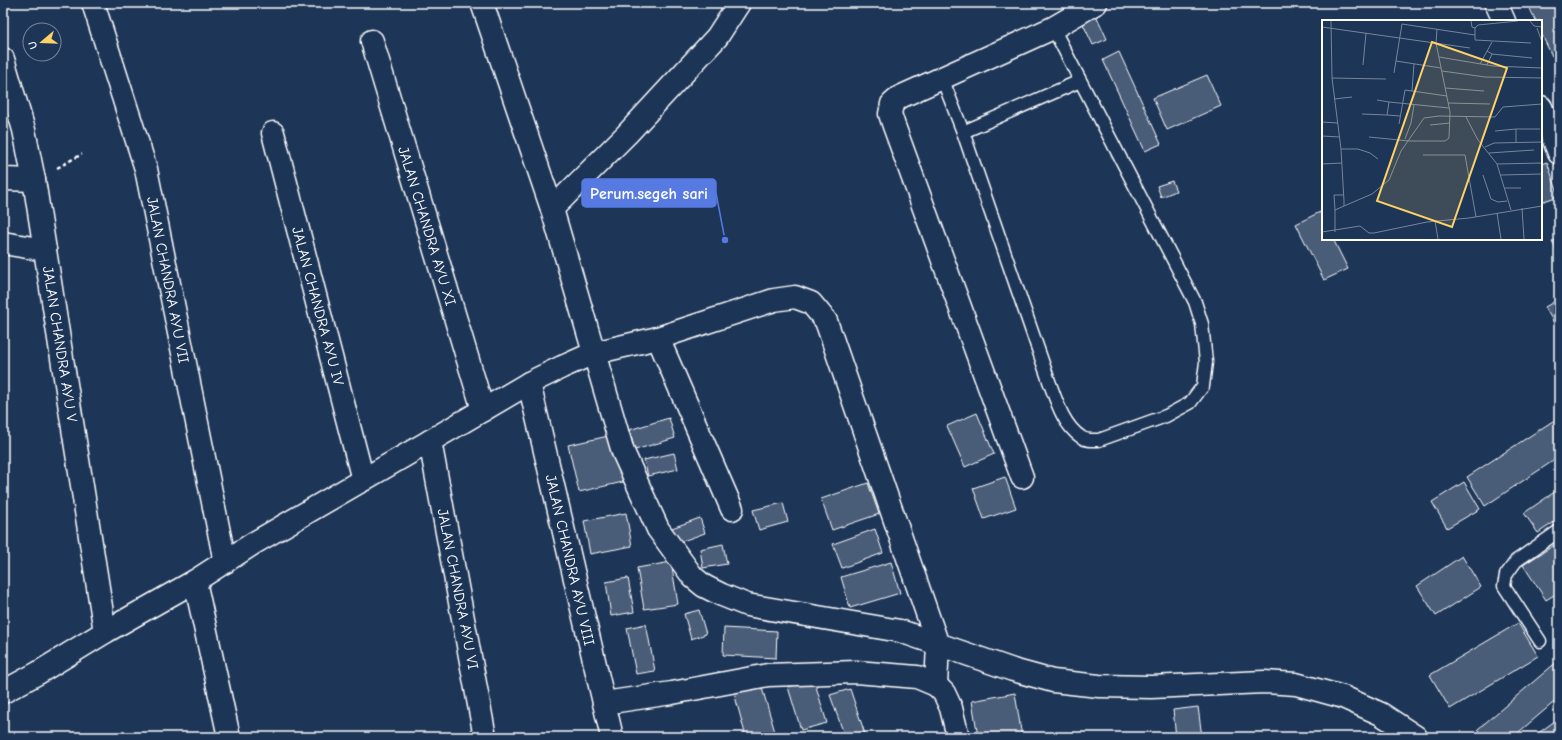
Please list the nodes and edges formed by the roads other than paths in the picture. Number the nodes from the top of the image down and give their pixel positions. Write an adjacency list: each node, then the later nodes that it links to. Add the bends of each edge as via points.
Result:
1 (93, 3): 30 (street, JALAN CHANDRA AYU VII, via 146,169)
2 (482, 3): 18 (street)
3 (739, 3): 18 (street, via 717,37 627,134)
4 (1096, 3): 7 (street)
5 (1496, 3): 6 (street)
6 (1504, 20)
7 (1053, 28): 10 (street); 11 (lane)
8 (372, 41): 24 (street, JALAN CHANDRA AYU XI)
9 (3, 59): 17 (street, JALAN CHANDRA AYU V, via 24,130)
10 (942, 78): 13 (lane); 26 (street, via 900,97 892,104 890,114)
11 (1080, 81): 13 (lane); 13 (lane, via 1195,302 1202,324 1206,362 1203,386 1190,403 1166,416 1099,440 1081,438 1071,427 1060,410 1049,381)
12 (1542, 110): 15 (street)
13 (963, 132)
14 (273, 133): 27 (street, JALAN CHANDRA AYU IV)
15 (1559, 153)
16 (3, 179): 17 (street)
17 (34, 180): 20 (street, JALAN CHANDRA AYU V)
18 (552, 209): 22 (street)
19 (3, 243): 20 (street)
20 (45, 250): 32 (street, JALAN CHANDRA AYU V)
21 (658, 338): 22 (street); 28 (street); 34 (street, via 774,300 795,297 811,303 826,321)
22 (594, 353): 23 (street); 34 (street, via 624,452 639,487 658,529 693,577 704,586 747,605 900,631)
23 (529, 383): 24 (street); 37 (street, JALAN CHANDRA AYU VIII)
24 (483, 410): 25 (street)
25 (430, 440): 27 (street); 39 (street, JALAN CHANDRA AYU VI)
26 (1022, 477)
27 (363, 480): 30 (street)
28 (732, 509)
29 (1559, 531): 33 (lane, via 1516,561 1506,575 1504,586)
30 (225, 562): 31 (street)
31 (195, 581): 32 (street); 38 (street)
32 (105, 632): 36 (street)
33 (1540, 641)
34 (938, 644): 35 (street); 42 (street, via 1053,681 1091,686 1151,688 1264,682 1296,684 1356,702 1381,714)
35 (936, 685): 37 (street, via 917,677 856,672 768,675); 41 (street, via 944,693 951,708)
36 (3, 692)
37 (604, 703): 40 (street, JALAN CHANDRA AYU VIII)
38 (230, 737)
39 (485, 737)
40 (612, 737)
41 (958, 737)
42 (1416, 737)

